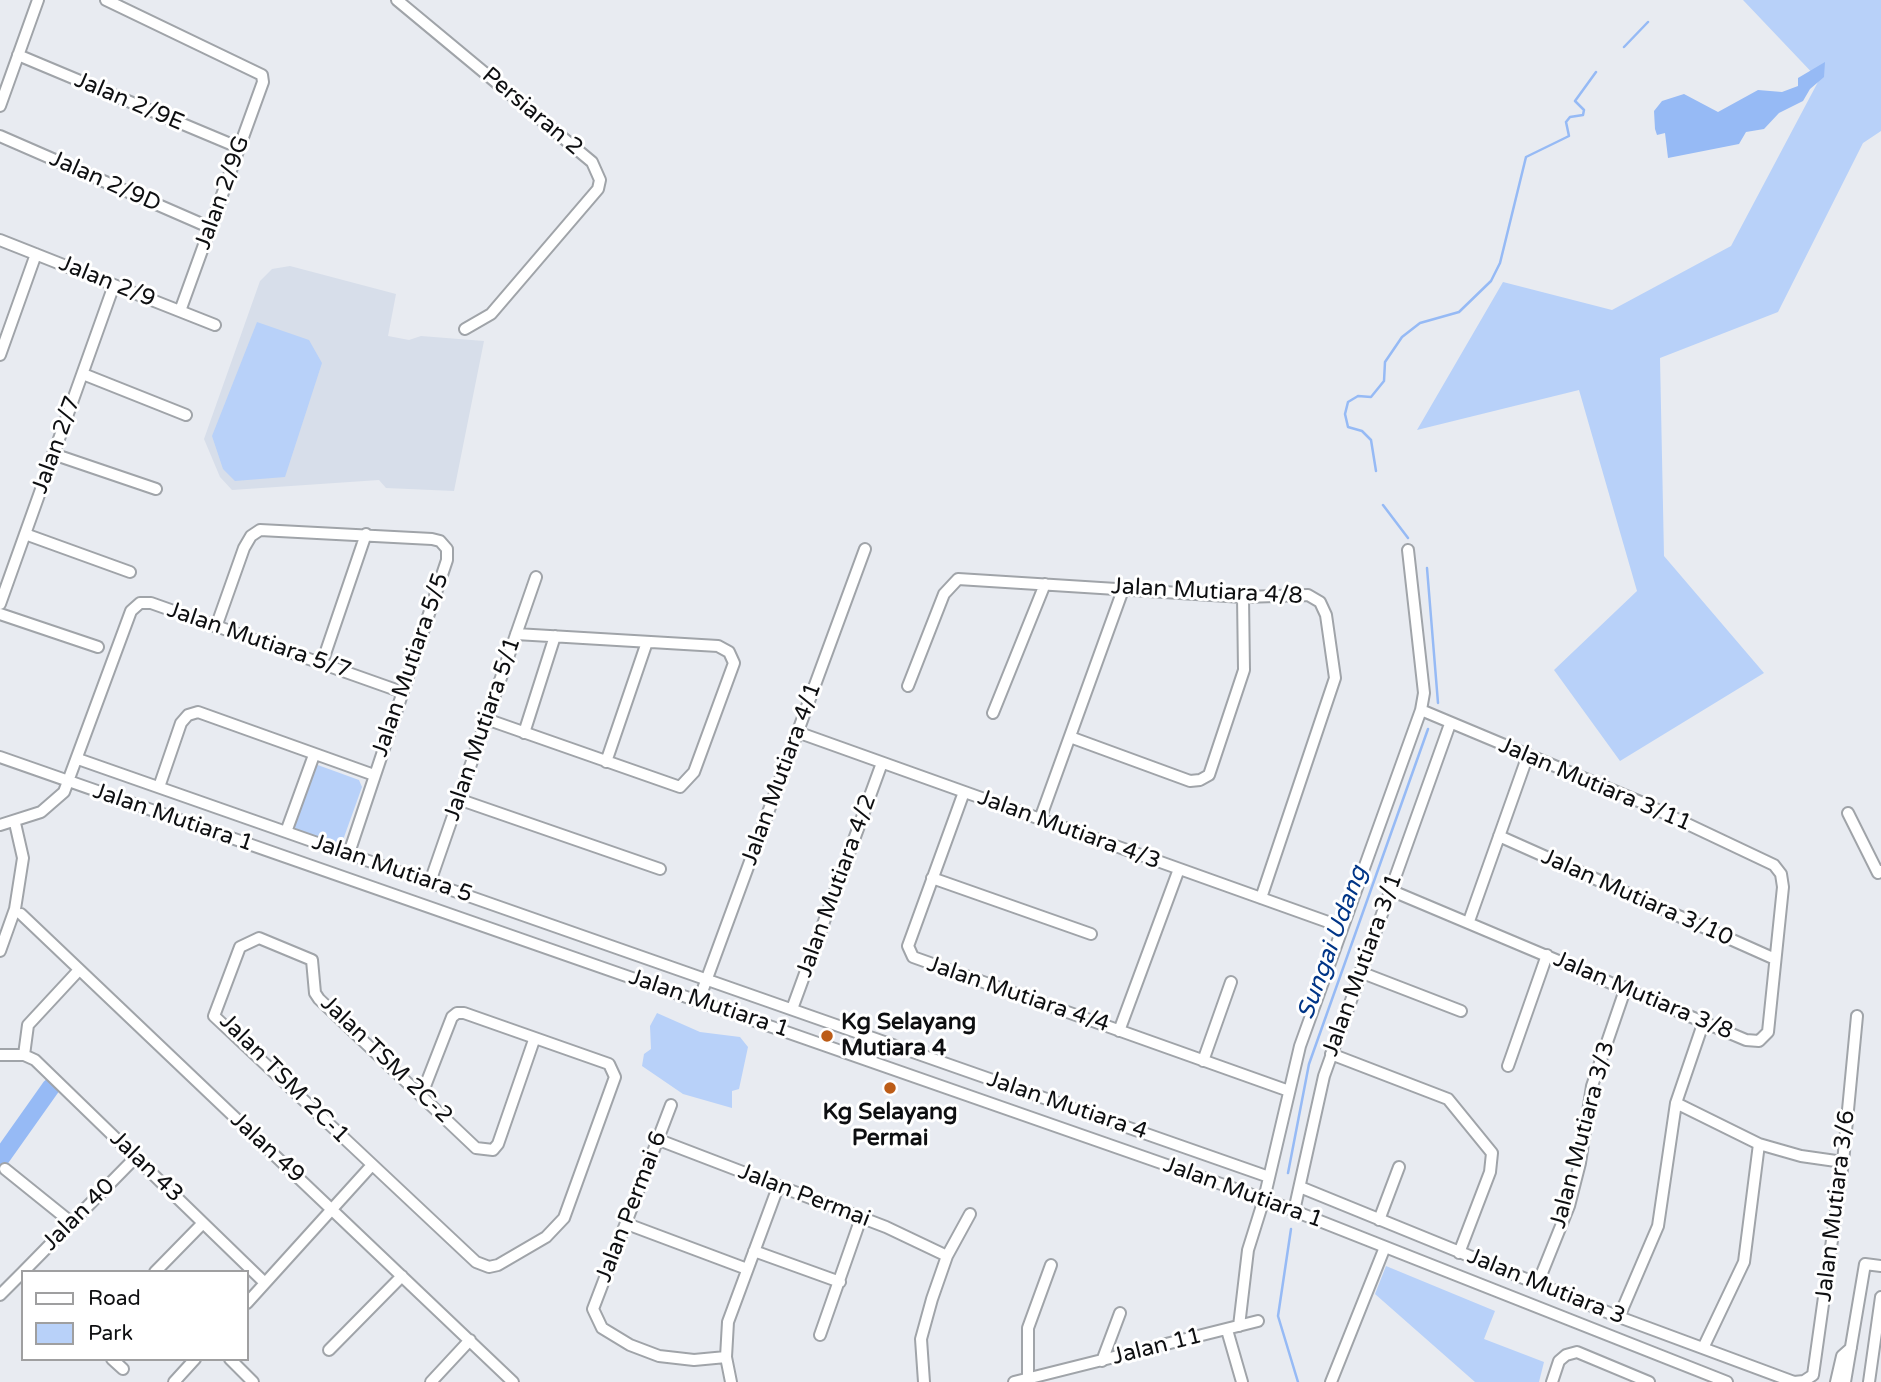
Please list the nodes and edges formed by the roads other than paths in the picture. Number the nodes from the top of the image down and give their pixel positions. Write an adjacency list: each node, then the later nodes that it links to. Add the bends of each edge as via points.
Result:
1 (38, 0): 4 (street)
2 (106, 0): 7 (street, Jalan 2/9G, via 262,75 264,82)
3 (397, 0): 14 (street, Persiaran 2, via 592,162 600,180 598,189 491,314)
4 (18, 55): 5 (street); 7 (street, Jalan 2/9E)
5 (0, 106)
6 (0, 136): 8 (street, Jalan 2/9D)
7 (240, 148): 8 (street, Jalan 2/9G)
8 (211, 228): 12 (street, Jalan 2/9G)
9 (0, 240): 10 (street, Jalan 2/9)
10 (36, 254): 11 (street, Jalan 2/9); 15 (street)
11 (114, 285): 12 (street, Jalan 2/9); 16 (street, Jalan 2/7)
12 (180, 311): 13 (street, Jalan 2/9)
13 (215, 325)
14 (465, 329)
15 (0, 355)
16 (83, 374): 17 (street); 18 (street, Jalan 2/7)
17 (186, 415)
18 (53, 454): 19 (street); 20 (street, Jalan 2/7)
19 (156, 489)
20 (25, 534): 24 (street); 29 (street, Jalan 2/7)
21 (366, 534): 31 (street, Jalan Mutiara 5/5, via 263,530 251,536); 36 (street); 38 (street, Jalan Mutiara 5/5, via 440,541 449,554)
22 (866, 549): 43 (street, Jalan Mutiara 4/1)
23 (1408, 550): 39 (street, via 1424,694)
24 (130, 572)
25 (536, 577): 32 (street, Jalan Mutiara 5/1)
26 (1045, 584): 27 (street, Jalan Mutiara 4/8); 37 (street, Jalan Mutiara 4/8, via 958,579 951,583); 40 (street)
27 (1124, 587): 28 (street, Jalan Mutiara 4/8); 45 (street)
28 (1243, 597): 45 (street, via 1244,670 1209,775 1189,781); 71 (street, Jalan Mutiara 4/8, via 1308,595 1320,602 1335,678)
29 (0, 604)
30 (0, 614): 35 (street)
31 (216, 627): 36 (street, Jalan Mutiara 5/7); 49 (street, Jalan Mutiara 5/7, via 150,603 133,608)
32 (516, 634): 33 (street); 41 (street, Jalan Mutiara 5/1)
33 (555, 636): 34 (street); 44 (street)
34 (647, 642): 50 (street); 50 (street, via 718,646 729,652 734,663 687,783 676,787)
35 (98, 647)
36 (322, 663): 38 (street, Jalan Mutiara 5/7)
37 (908, 685)
38 (402, 692): 52 (street, Jalan Mutiara 5/5)
39 (1421, 710): 42 (street, Jalan Mutiara 3/11); 74 (street)
40 (993, 713)
41 (486, 719): 44 (street); 56 (street, Jalan Mutiara 5/1)
42 (1450, 724): 47 (street, Jalan Mutiara 3/11); 70 (street, Jalan Mutiara 3/1)
43 (797, 732): 51 (street, Jalan Mutiara 4/3); 82 (street, Jalan Mutiara 4/1)
44 (524, 733): 50 (street)
45 (1070, 737): 58 (street)
46 (314, 755): 52 (street); 54 (street, via 198,712 181,723); 61 (street)
47 (1528, 755): 62 (street); 64 (street, Jalan Mutiara 3/11)
48 (0, 757): 53 (street, Jalan Mutiara 1)
49 (78, 759): 53 (street, Jalan Mutiara 5/7); 54 (street, Jalan Mutiara 5)
50 (606, 762)
51 (882, 764): 55 (street, Jalan Mutiara 4/3); 86 (street, Jalan Mutiara 4/2)
52 (374, 775): 63 (street, Jalan Mutiara 5/5)
53 (69, 782): 59 (street, via 49,806); 85 (street, Jalan Mutiara 1)
54 (159, 787): 61 (street, Jalan Mutiara 5)
55 (964, 792): 58 (street, Jalan Mutiara 4/3); 68 (street, Jalan Mutiara 4/4)
56 (458, 799): 65 (street); 69 (street, Jalan Mutiara 5/1)
57 (1848, 813): 67 (street)
58 (1040, 820): 66 (street, Jalan Mutiara 4/3)
59 (15, 823): 60 (street); 77 (street, via 23,858 15,909)
60 (0, 825)
61 (286, 832): 63 (street, Jalan Mutiara 5)
62 (1499, 836): 73 (street); 79 (street, Jalan Mutiara 3/10)
63 (349, 853): 69 (street, Jalan Mutiara 5)
64 (1768, 862): 79 (street, Jalan Mutiara 3/8, via 1783,880)
65 (660, 869)
66 (1179, 869): 71 (street, Jalan Mutiara 4/3); 90 (street)
67 (1879, 872)
68 (932, 878): 75 (street); 90 (street, Jalan Mutiara 4/4, via 908,946 913,957)
69 (430, 882): 82 (street, Jalan Mutiara 5)
70 (1390, 890): 73 (street, Jalan Mutiara 3/8); 81 (street, Jalan Mutiara 3/1)
71 (1261, 898): 74 (street, Jalan Mutiara 4/3)
72 (21, 914): 80 (street, Jalan 49)
73 (1469, 922): 78 (street, Jalan Mutiara 3/8)
74 (1342, 927): 97 (street, via 1300,1046)
75 (1091, 934)
76 (240, 947): 98 (street, Jalan TSM 2C-2, via 259,938 308,956 315,965 319,999); 105 (street, Jalan TSM 2C-1, via 214,1016)
77 (0, 951)
78 (1547, 955): 84 (street, Jalan Mutiara 3/8); 96 (street)
79 (1774, 959): 89 (street, Jalan Mutiara 3/8, via 1768,1032 1763,1039 1746,1040)
80 (79, 971): 94 (street, via 28,1025); 112 (street, Jalan 49)
81 (1360, 972): 87 (street); 92 (street, Jalan Mutiara 3/1)
82 (707, 978): 85 (street, Jalan Mutiara 4/1); 86 (street, Jalan Mutiara 4)
83 (1231, 982): 95 (street)
84 (1626, 987): 89 (street, Jalan Mutiara 3/8); 133 (street, Jalan Mutiara 3/3, via 1592,1086 1569,1206)
85 (699, 1000): 111 (street, Jalan Mutiara 1)
86 (792, 1009): 108 (street, Jalan Mutiara 4)
87 (1461, 1011)
88 (1857, 1016): 104 (street, Jalan Mutiara 3/6)
89 (1704, 1021): 99 (street)
90 (1119, 1031): 95 (street, Jalan Mutiara 4/4)
91 (534, 1040): 98 (street, Jalan TSM 2C-1, via 464,1013 452,1017); 98 (street, Jalan TSM 2C-2, via 493,1150 477,1148); 105 (street, Jalan TSM 2C-1, via 609,1065 615,1077 564,1218 547,1237 498,1265 476,1262)
92 (1331, 1054): 110 (street, Jalan Mutiara 3/1); 122 (street, via 1448,1099 1492,1153 1490,1172)
93 (0, 1055): 94 (street)
94 (24, 1055): 103 (street, Jalan 43, via 35,1060)
95 (1203, 1061): 97 (street, Jalan Mutiara 4/4)
96 (1508, 1066)
97 (1290, 1091): 108 (street)
98 (422, 1094)
99 (1676, 1103): 102 (street); 138 (street, via 1658,1226)
100 (671, 1105): 101 (street, Jalan Permai 6)
101 (659, 1140): 109 (street, Jalan Permai); 119 (street, Jalan Permai 6)
102 (1759, 1144): 104 (street); 144 (street, via 1744,1262)
103 (135, 1158): 117 (street, Jalan 40); 118 (street, Jalan 43)
104 (1843, 1162): 166 (street, Jalan Mutiara 3/6, via 1813,1375)
105 (372, 1165): 112 (street)
106 (1399, 1167): 116 (street)
107 (5, 1169): 117 (street)
108 (1269, 1177): 111 (street)
109 (778, 1187): 115 (street, Jalan Permai); 121 (street)
110 (1300, 1187): 113 (street, Jalan Mutiara 3/1); 116 (street, Jalan Mutiara 3)
111 (1264, 1199): 113 (street, Jalan Mutiara 1); 140 (street, via 1248,1250)
112 (331, 1209): 130 (street, Jalan 49); 132 (street)
113 (1294, 1211): 120 (street, Jalan Mutiara 1)
114 (970, 1214): 123 (street)
115 (861, 1218): 123 (street, Jalan Permai); 131 (street)
116 (1379, 1220): 122 (street, Jalan Mutiara 3)
117 (72, 1223): 127 (street, Jalan 40)
118 (203, 1223): 128 (street); 132 (street, Jalan 43)
119 (627, 1224): 126 (street); 147 (street, Jalan Permai 6, via 593,1309 602,1328 659,1356)
120 (1385, 1247): 163 (street); 165 (street, Jalan Mutiara 1)
121 (754, 1251): 126 (street); 131 (street)
122 (1459, 1252): 133 (street, Jalan Mutiara 3)
123 (947, 1256): 160 (street, via 921,1339)
124 (1051, 1265): 153 (street, via 1028,1328)
125 (1881, 1266): 145 (street, via 1865,1264)
126 (747, 1269): 147 (street, via 727,1322)
127 (26, 1270)
128 (157, 1270)
129 (21, 1274): 134 (street, Jalan 40)
130 (402, 1276): 143 (street, Jalan 49); 146 (street)
131 (840, 1282): 142 (street)
132 (265, 1283): 136 (street)
133 (1538, 1283): 138 (street, Jalan Mutiara 3)
134 (3, 1287)
135 (1881, 1297): 169 (street)
136 (248, 1302)
137 (1120, 1313): 151 (street)
138 (1619, 1317): 144 (street, Jalan Mutiara 3)
139 (1258, 1321): 140 (street, Jalan 11)
140 (1239, 1326): 141 (street, Jalan 11)
141 (1227, 1330): 151 (street, Jalan 11); 162 (street)
142 (820, 1335)
143 (470, 1340): 157 (street); 158 (street, Jalan 49)
144 (1704, 1346): 166 (street, Jalan Mutiara 3)
145 (1852, 1347): 167 (street, via 1842,1356); 168 (street)
146 (329, 1350)
147 (726, 1357): 159 (street)
148 (114, 1361): 152 (street)
149 (193, 1361): 155 (street)
150 (232, 1361): 156 (street)
151 (1102, 1361): 153 (street, Jalan 11)
152 (123, 1369)
153 (1028, 1378): 161 (street, Jalan 11)
154 (1642, 1381): 164 (street, via 1577,1352 1559,1361)
155 (174, 1382)
156 (253, 1382)
157 (430, 1382)
158 (513, 1382)
159 (731, 1382)
160 (924, 1382)
161 (1014, 1382)
162 (1241, 1382)
163 (1331, 1382)
164 (1552, 1382)
165 (1727, 1382)
166 (1794, 1382)
167 (1836, 1382)
168 (1845, 1382)
169 (1869, 1382)

